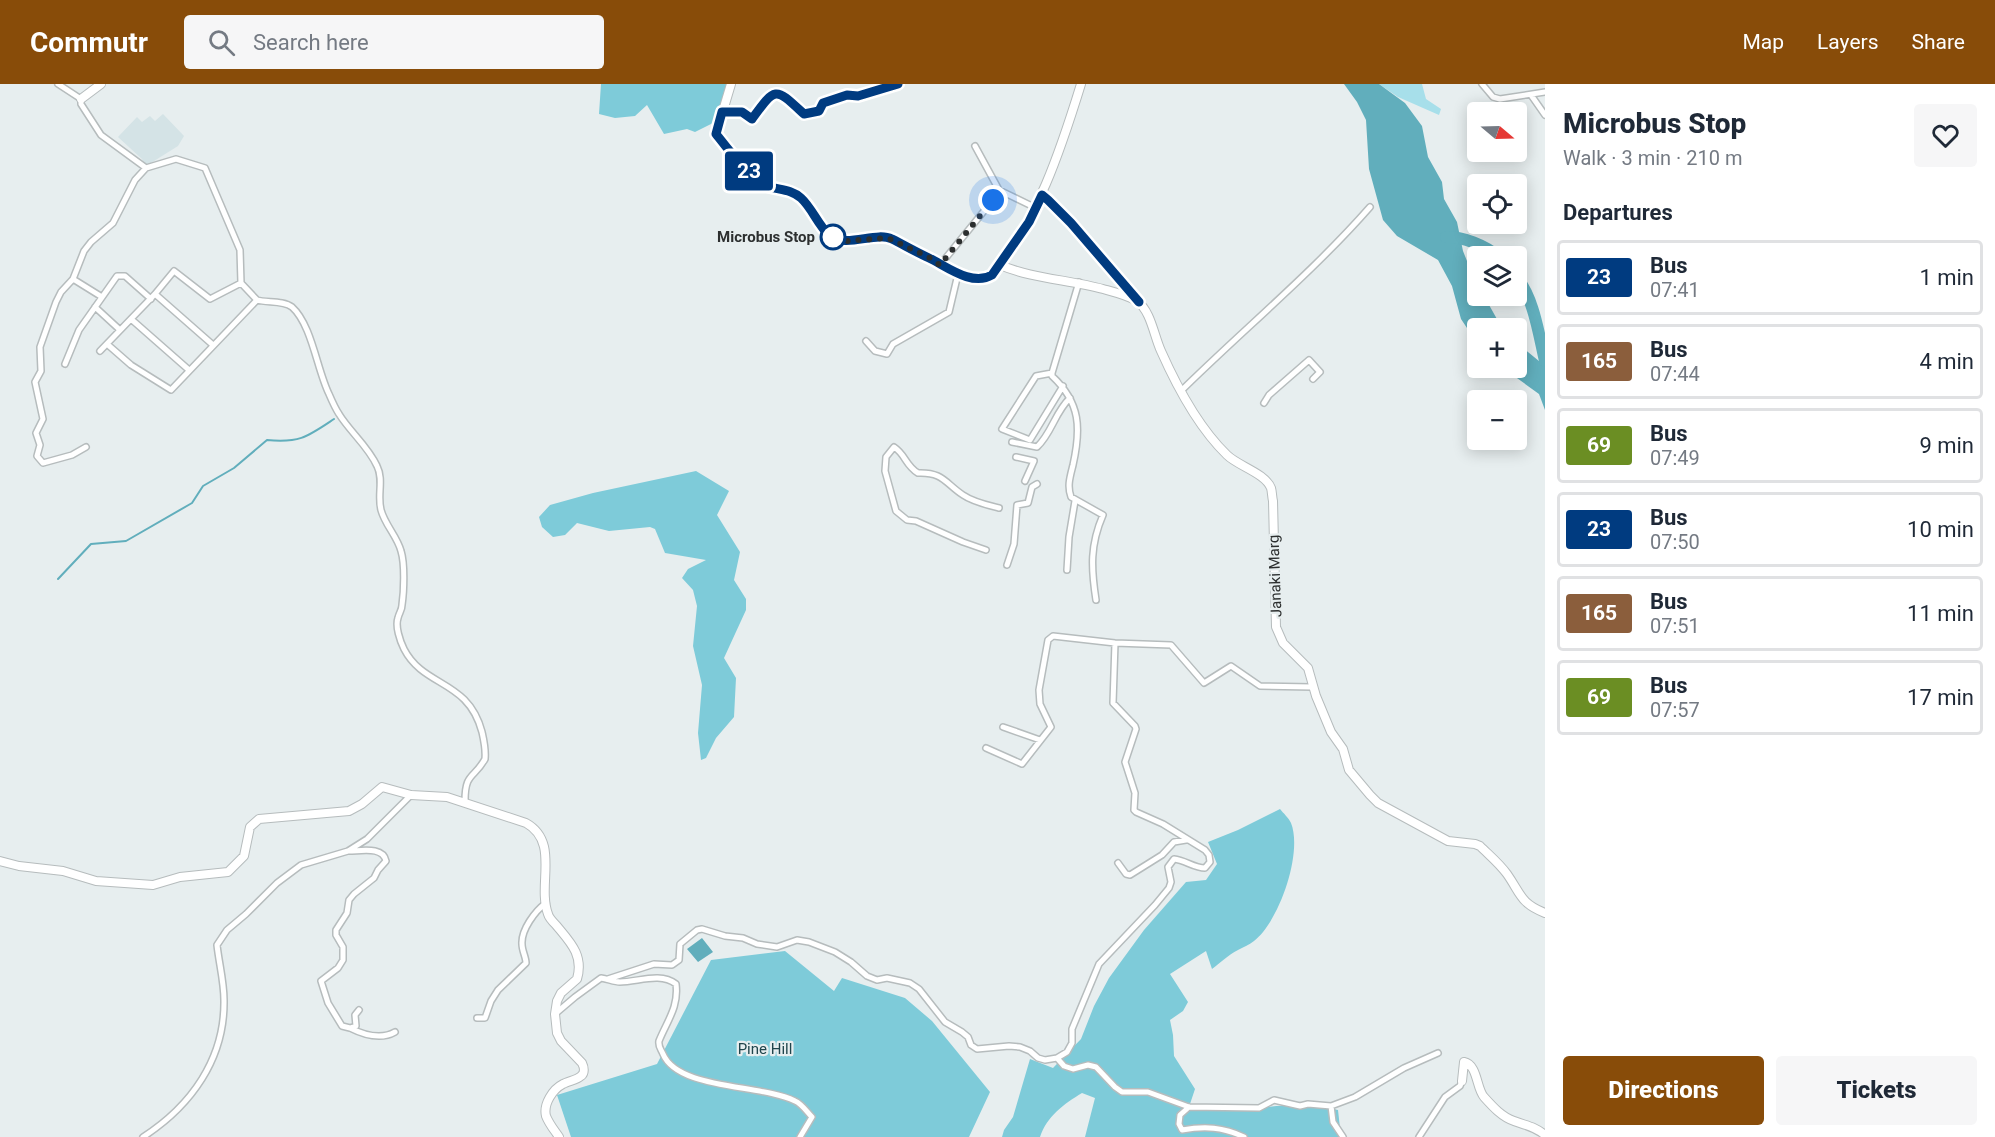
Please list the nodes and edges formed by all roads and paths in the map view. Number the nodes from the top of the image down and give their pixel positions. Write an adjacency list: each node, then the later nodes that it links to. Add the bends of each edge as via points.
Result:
1 (58, 84): 9 (street)
2 (101, 84): 9 (street)
3 (731, 84): 10 (street)
4 (898, 84): 10 (street, via 858,96 847,95 823,103 819,111 804,114 779,93 768,98 752,119 742,112)
5 (1081, 84): 15 (street)
6 (1482, 84): 8 (street, via 1500,99)
7 (1545, 92): 8 (street)
8 (1531, 95): 11 (street)
9 (81, 99): 13 (street, via 101,135)
10 (722, 112): 18 (street, via 716,134 735,159 765,185 802,198 830,236 846,241 888,238)
11 (1545, 115)
12 (975, 146): 14 (street)
13 (146, 168): 21 (street, via 135,180 113,223 84,251); 23 (street, via 176,159 205,168 240,250)
14 (999, 190): 17 (street); 18 (street)
15 (1042, 195): 17 (street); 27 (street)
16 (1370, 207): 40 (street, via 1339,242)
17 (1036, 208): 19 (street)
18 (940, 265): 20 (street)
19 (1000, 265): 20 (street, via 987,278); 22 (street)
20 (958, 274): 31 (street, via 949,312 893,344 887,354 875,351)
21 (73, 279): 25 (street); 44 (street, via 56,302 40,347 41,371 35,382 43,419 36,434 40,445 37,456 43,463)
22 (1079, 282): 27 (street); 37 (street)
23 (241, 283): 24 (street, via 210,299 174,271); 26 (street)
24 (153, 296): 25 (street, via 121,275); 29 (street); 33 (street)
25 (102, 297): 28 (street)
26 (257, 300): 33 (street); 60 (street, via 284,303 299,315 327,392 377,465 382,513 401,551 403,599 397,626 402,646 418,667 466,700 480,725 485,759 469,777)
27 (1139, 302): 40 (street, Janaki Marg)
28 (95, 307): 30 (street); 35 (street, via 79,330)
29 (131, 319): 30 (street); 36 (street)
30 (120, 330): 32 (street)
31 (866, 341)
32 (107, 344): 34 (street); 36 (street, via 130,365 171,390)
33 (213, 345): 36 (street)
34 (100, 351)
35 (64, 364)
36 (189, 370)
37 (1052, 373): 39 (street); 39 (street, via 1036,376 1002,429 1030,440)
38 (1313, 379): 42 (street, via 1320,372 1309,360)
39 (1064, 386): 41 (street)
40 (1181, 391): 55 (street, Janaki Marg, via 1217,445 1271,488 1276,627 1283,643 1308,669)
41 (1070, 398): 43 (street, via 1037,447); 48 (street, via 1076,412 1078,439 1068,486)
42 (1264, 403)
43 (1012, 442)
44 (86, 447)
45 (1017, 458): 46 (street, via 1034,461)
46 (1025, 481)
47 (1037, 484): 51 (street, via 1032,487 1028,503 1017,505 1014,544)
48 (1076, 501): 52 (street); 53 (street, via 1103,515 1091,556)
49 (999, 508): 50 (street, via 964,496 943,477 918,473 894,447 886,457 885,471 896,511 907,520)
50 (986, 550)
51 (1006, 565)
52 (1067, 570)
53 (1096, 600)
54 (1115, 643): 55 (street, via 1171,645 1204,683 1231,666 1260,686); 57 (street, via 1053,636 1048,640 1040,704 1051,727); 61 (street, via 1113,703 1136,729 1125,762 1135,794 1134,810)
55 (1312, 687): 66 (street, Janaki Marg, via 1350,770 1370,795 1448,841 1480,846 1506,873 1524,902)
56 (1003, 727): 57 (street)
57 (1040, 740): 58 (street, via 1022,764)
58 (986, 747)
59 (411, 795): 60 (street); 62 (street, via 367,839); 63 (street, via 382,787 349,811 259,819 250,827 244,856 228,872 180,877 153,885 87,879)
60 (465, 801): 65 (street, via 536,830 545,845)
61 (1188, 840): 64 (street, via 1174,842 1162,855 1130,875); 74 (street, via 1209,855 1208,866 1201,868 1179,860 1170,863 1169,888 1099,964 1072,1029 1072,1043)
62 (348, 851): 71 (street, via 371,850 386,858 374,878 349,900 347,913 336,930 343,960 321,981 339,1022); 79 (street, via 302,865 227,930 217,945 223,1021 209,1068 195,1091)
63 (0, 861)
64 (1118, 863)
65 (546, 903): 69 (street, via 548,915 575,949 579,967 577,979 561,993); 70 (street, via 524,934 526,963 498,990 485,1018)
66 (1545, 913)
67 (608, 979): 69 (street, via 601,978); 74 (street, via 654,964 672,965 679,960 680,944 697,930 777,947 797,940 835,952 877,980 910,983 945,1022 977,1048 1020,1047 1038,1058); 81 (street, via 627,982 650,978 676,984 678,996 659,1046 665,1060 690,1078 799,1103 812,1117)
68 (359, 1010): 71 (street, via 356,1026)
69 (555, 1014): 80 (street, via 561,1041 584,1067 579,1078 560,1085 545,1108 546,1117)
70 (477, 1018)
71 (350, 1028): 72 (street, via 376,1036)
72 (395, 1032)
73 (1438, 1053): 76 (street)
74 (1057, 1058): 77 (street, via 1072,1069 1096,1067 1122,1092 1148,1092)
75 (1462, 1081): 78 (street, via 1462,1066 1468,1062 1482,1095 1501,1114); 84 (street, via 1445,1097)
76 (1331, 1106): 77 (street, via 1274,1101 1259,1108); 83 (street, via 1333,1122)
77 (1189, 1107): 82 (street, via 1180,1115 1182,1130 1224,1129)
78 (1545, 1135)
79 (143, 1137)
80 (560, 1137)
81 (800, 1137)
82 (1244, 1137)
83 (1343, 1137)
84 (1419, 1137)

